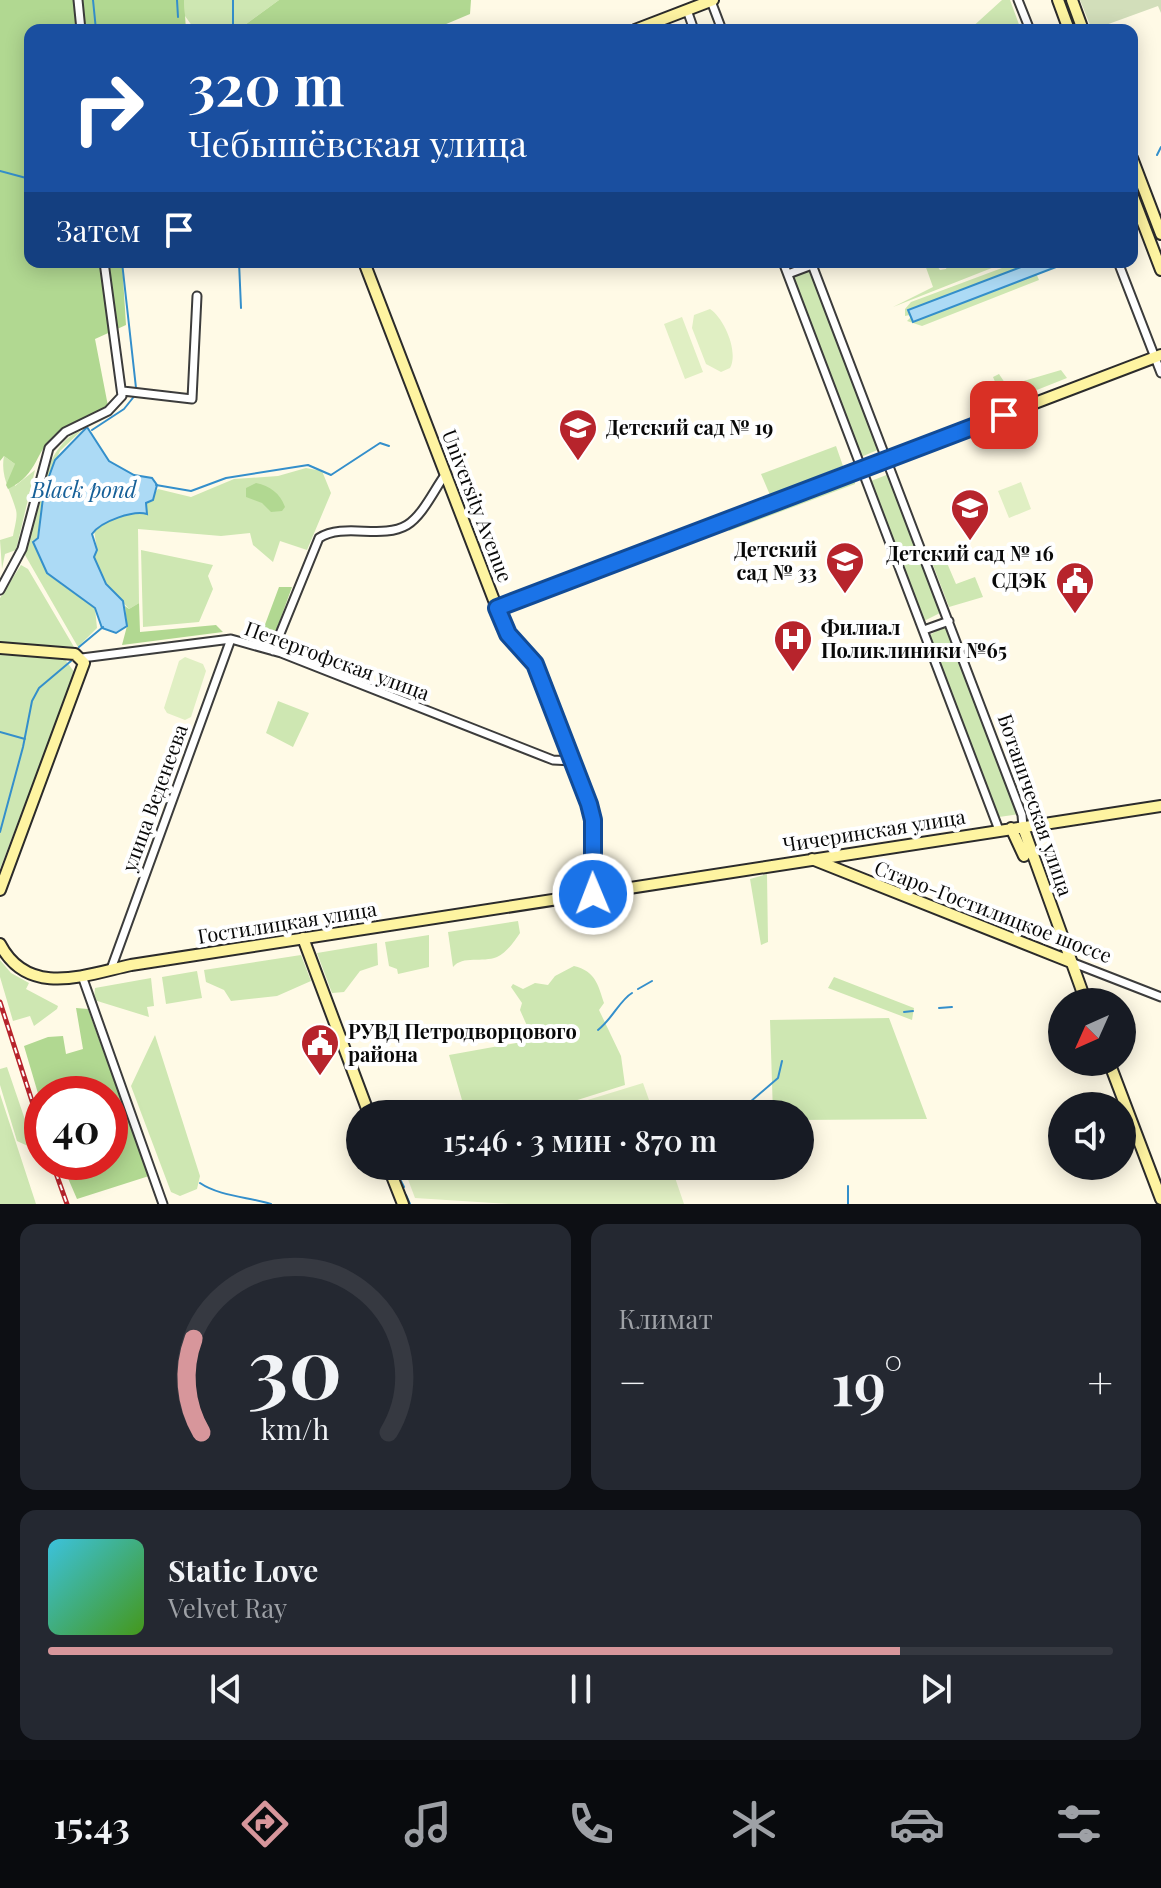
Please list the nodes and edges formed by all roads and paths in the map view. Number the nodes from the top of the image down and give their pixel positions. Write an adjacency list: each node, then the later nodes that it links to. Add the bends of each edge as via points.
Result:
1 (78, 0): 7 (street)
2 (712, 0): 6 (street); 10 (street)
3 (1018, 0): 11 (street)
4 (1058, 0): 12 (street)
5 (1072, 0): 13 (street)
6 (687, 10): 8 (street); 9 (street)
7 (80, 24)
8 (651, 24)
9 (692, 24)
10 (720, 24)
11 (1028, 24)
12 (1067, 24)
13 (1081, 24)
14 (1138, 173): 16 (street)
15 (1138, 209): 23 (street)
16 (1160, 231)
17 (105, 268): 28 (street)
18 (366, 268): 31 (street, University Avenue)
19 (786, 268): 24 (street, Ботаническая улица)
20 (802, 268): 24 (street, Ботаническая улица)
21 (813, 268): 29 (street, Ботаническая улица)
22 (1121, 268): 26 (street)
23 (1161, 270)
24 (788, 274): 30 (street, Ботаническая улица)
25 (197, 296): 28 (street, via 192,399)
26 (1158, 356): 27 (street); 29 (street)
27 (1161, 373)
28 (123, 391): 32 (street, via 114,407 65,432 49,448 22,549)
29 (887, 459): 30 (street); 34 (street, Ботаническая улица)
30 (862, 469): 33 (street); 35 (street, Ботаническая улица)
31 (445, 475): 33 (street, University Avenue); 38 (street, via 402,528 330,532 319,538)
32 (0, 590)
33 (497, 608): 40 (street, University Avenue, via 508,634 535,664)
34 (949, 621): 35 (street); 42 (street, Ботаническая улица, via 1022,815)
35 (924, 630): 43 (street, Ботаническая улица)
36 (231, 639): 38 (street, Петергофская улица); 39 (street, Петергофская улица); 50 (street, улица Веденеева)
37 (0, 648): 39 (street)
38 (273, 651): 40 (street, Петергофская улица, via 553,760)
39 (82, 658): 45 (street, via 81,675)
40 (573, 761): 46 (street, University Avenue, via 593,816)
41 (1161, 806): 42 (street, Чичеринская улица)
42 (1017, 828): 43 (street, Чичеринская улица); 49 (street, Ботаническая улица)
43 (999, 830): 44 (street, Чичеринская улица)
44 (812, 859): 46 (street, Чичеринская улица); 49 (street, Старо-Гостилицкое шоссе)
45 (0, 890)
46 (593, 894): 47 (street, Гостилицкая улица)
47 (303, 938): 50 (street, Гостилицкая улица); 56 (street)
48 (0, 944): 51 (street, Гостилицкая улица, via 12,962 40,977)
49 (1067, 961): 52 (street, Ботаническая улица); 53 (street, Ботаническая улица); 54 (street, Старо-Гостилицкое шоссе)
50 (111, 969): 51 (street, Гостилицкая улица)
51 (82, 976): 60 (street)
52 (1075, 988)
53 (1080, 988)
54 (1161, 997)
55 (1114, 1076): 59 (street)
56 (364, 1100)
57 (1136, 1152): 62 (street)
58 (394, 1180): 61 (street)
59 (1161, 1199)
60 (163, 1204)
61 (403, 1204)
62 (1156, 1204)

